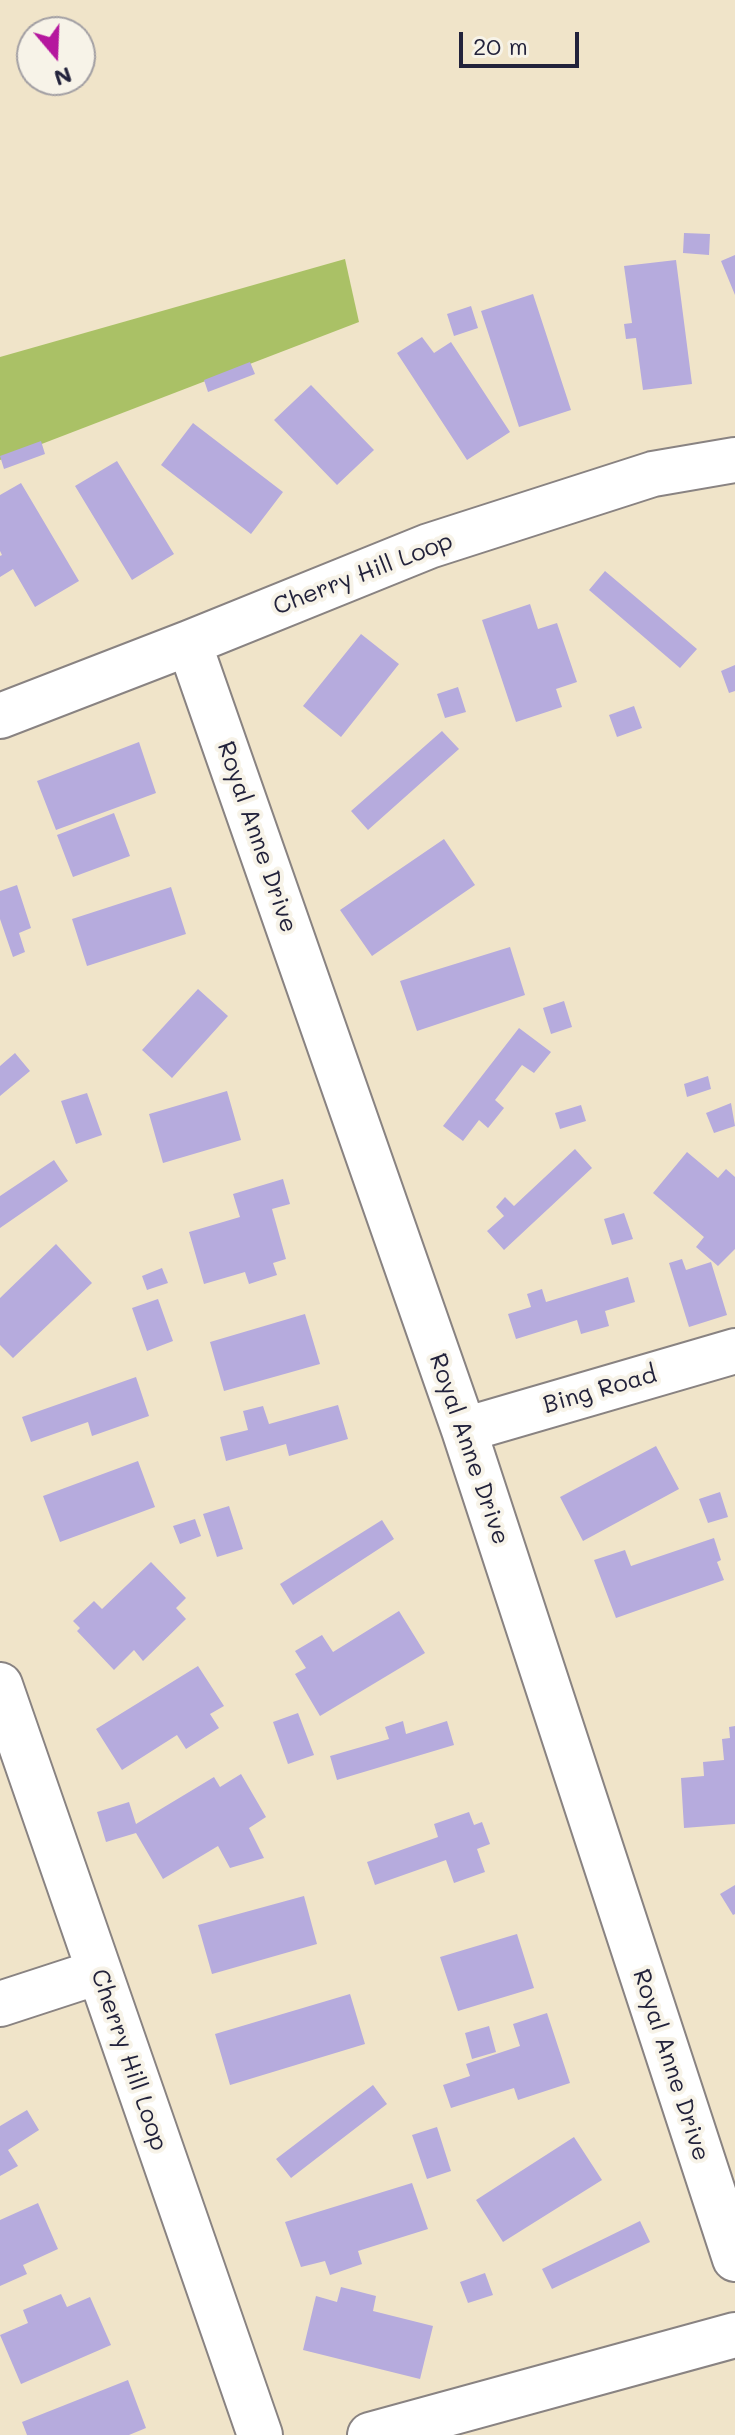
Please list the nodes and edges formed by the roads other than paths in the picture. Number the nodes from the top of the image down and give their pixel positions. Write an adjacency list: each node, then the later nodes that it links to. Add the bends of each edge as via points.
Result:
1 (735, 460): 2 (street, Cherry Hill Loop, via 653,474 429,546)
2 (189, 643): 3 (street, Cherry Hill Loop); 5 (street, Royal Anne Drive)
3 (0, 716)
4 (735, 1351): 5 (street, Bing Road)
5 (464, 1430): 9 (street, Royal Anne Drive)
6 (0, 1685): 7 (street, Cherry Hill Loop)
7 (98, 1972): 8 (street); 11 (street, Cherry Hill Loop)
8 (0, 2004)
9 (735, 2259)
10 (735, 2335): 12 (street)
11 (260, 2435)
12 (370, 2435)

